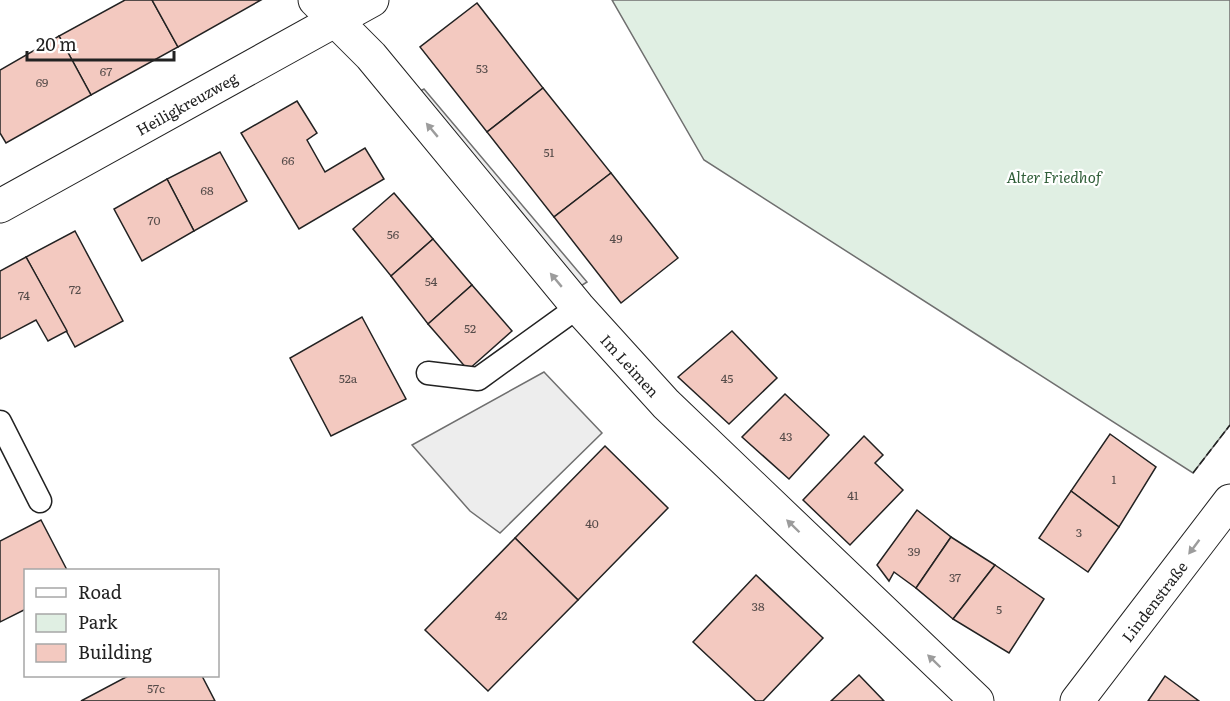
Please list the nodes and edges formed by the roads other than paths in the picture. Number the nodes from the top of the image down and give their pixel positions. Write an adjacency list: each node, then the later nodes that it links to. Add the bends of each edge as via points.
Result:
1 (372, 0): 2 (street, Heiligkreuzweg)
2 (326, 9): 3 (street, Heiligkreuzweg); 4 (street, Im Leimen, one-way to 2, via 371,56)
3 (0, 206)
4 (578, 307): 5 (lane, via 478,379); 9 (street, Im Leimen, one-way to 4, via 666,404)
5 (428, 373)
6 (0, 422): 7 (lane)
7 (40, 501)
8 (1230, 501): 10 (street, Lindenstraße, one-way to 10)
9 (977, 701)
10 (1077, 701)

